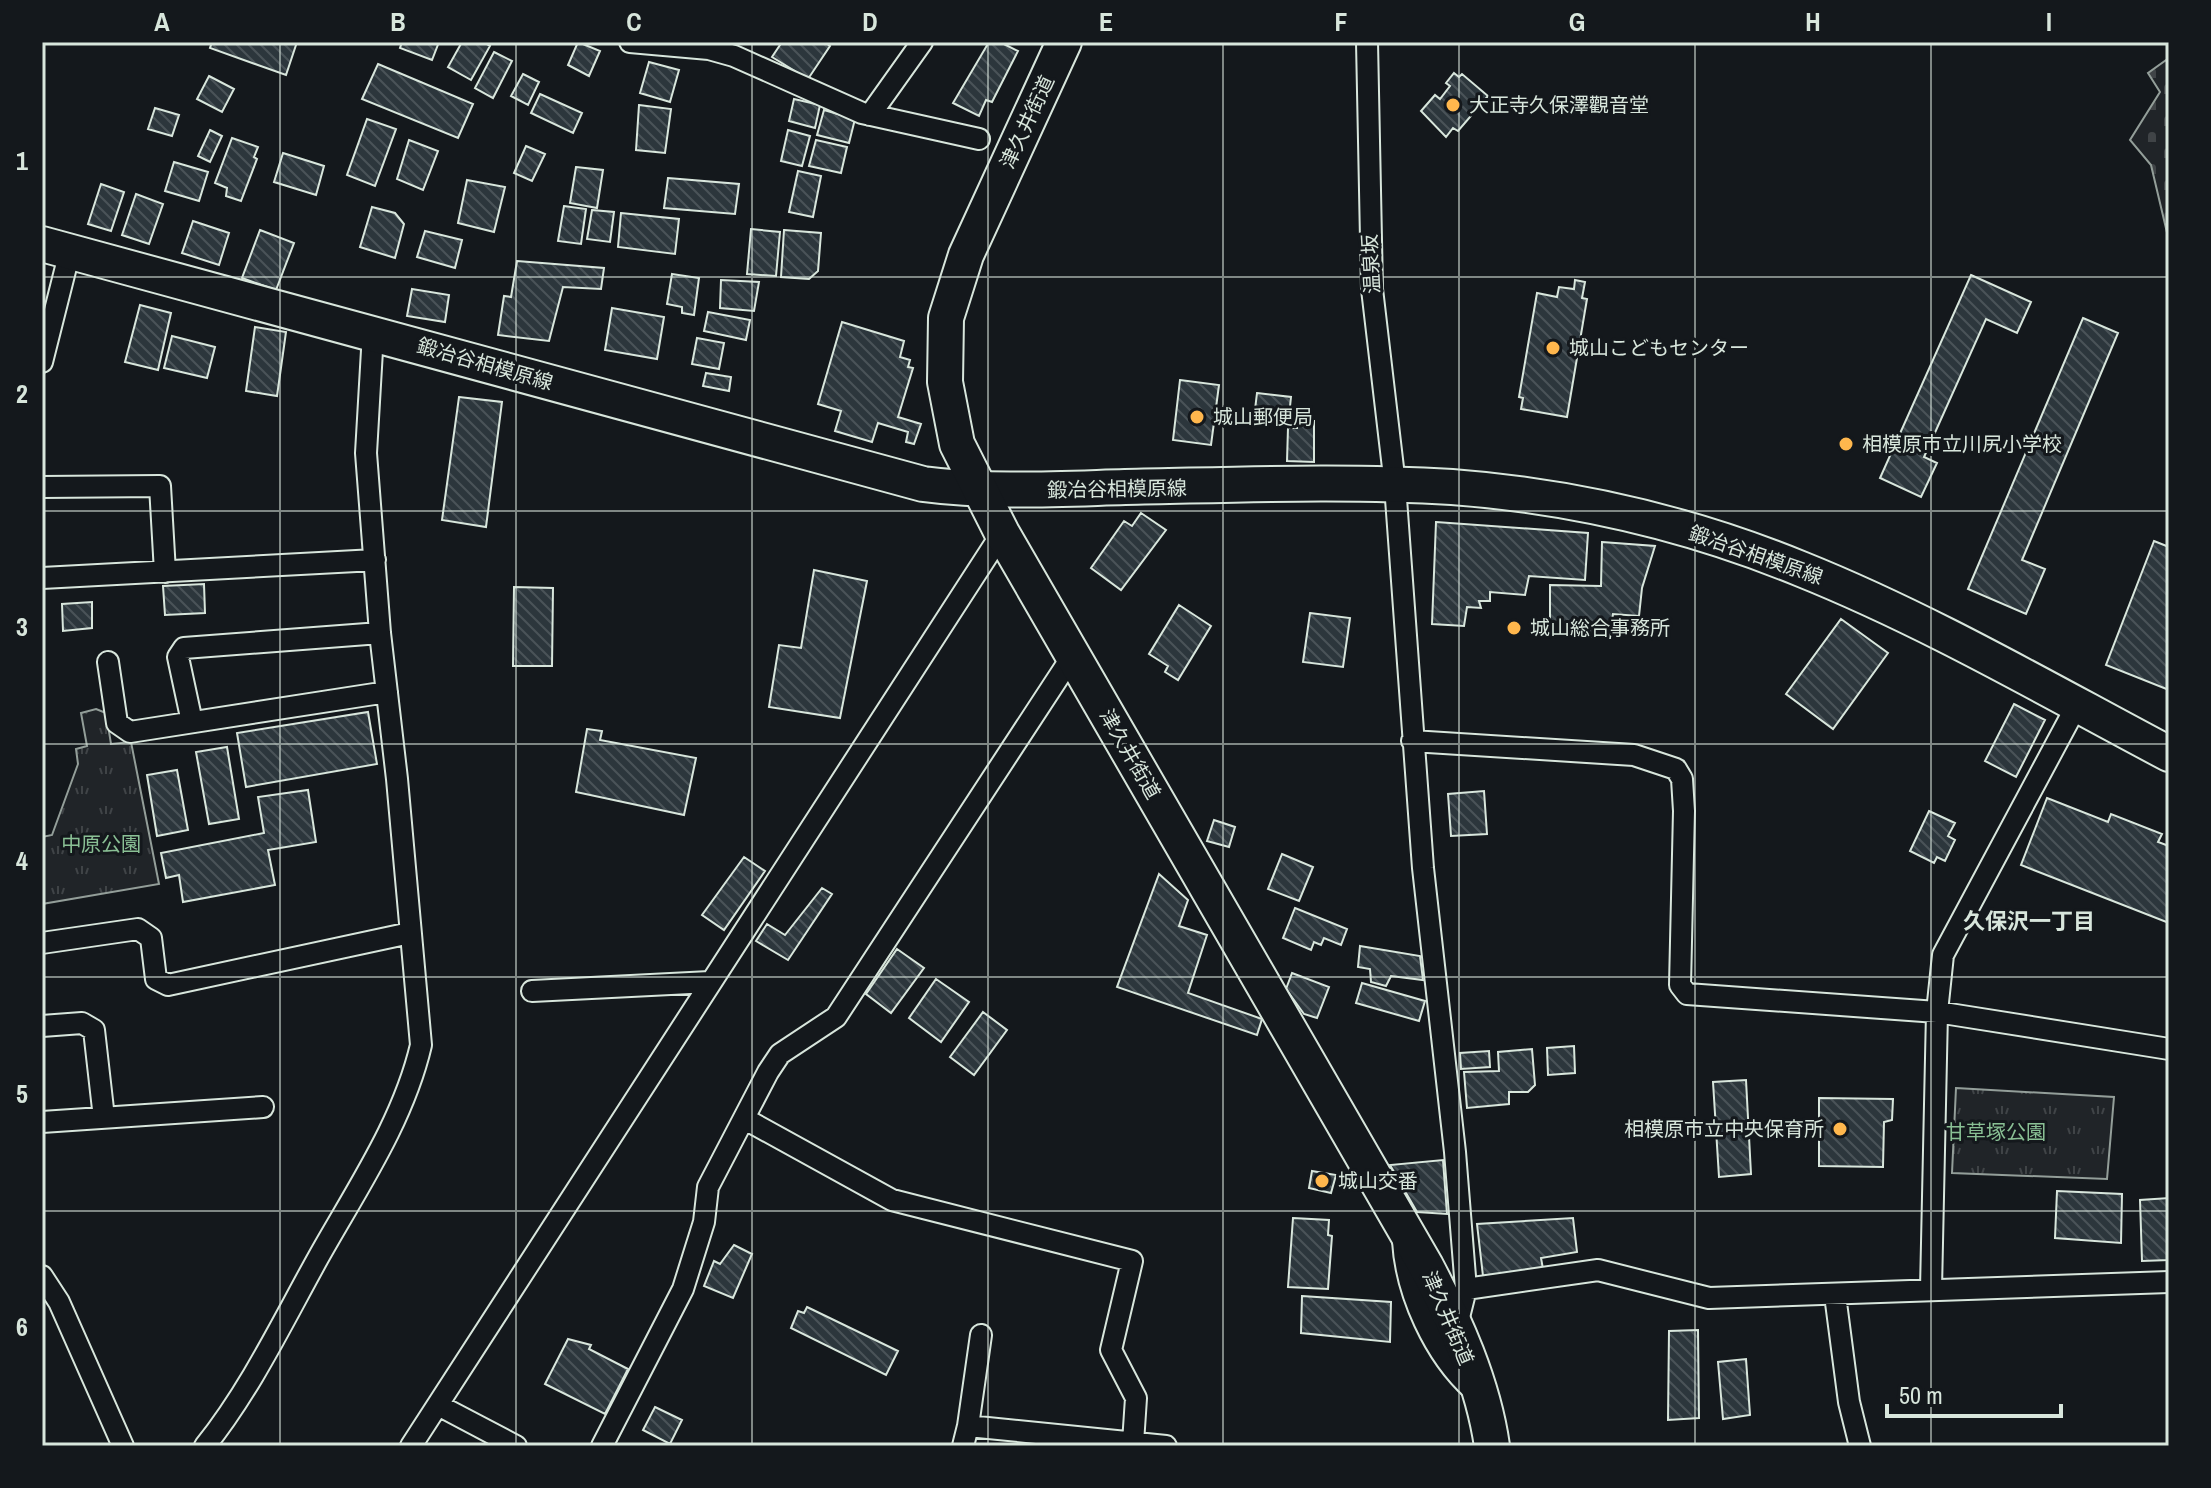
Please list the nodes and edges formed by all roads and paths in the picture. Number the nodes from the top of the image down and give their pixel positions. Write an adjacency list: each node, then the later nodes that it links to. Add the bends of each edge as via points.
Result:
1 (630, 42): 5 (street)
2 (922, 42): 6 (street)
3 (1064, 42): 13 (main road, 津久井街道, via 966,255 946,318 943,359 952,427)
4 (1367, 42): 11 (street, 温泉坂, via 1370,248)
5 (708, 46): 6 (street)
6 (870, 115): 7 (street)
7 (979, 139)
8 (56, 247): 9 (main road, 鍛冶谷相模原線); 10 (street)
9 (373, 333): 13 (main road, 鍛冶谷相模原線, via 900,479); 15 (street, via 366,453)
10 (42, 362)
11 (1395, 485): 13 (main road, 鍛冶谷相模原線); 22 (main road, 鍛冶谷相模原線, via 1537,496 1722,541 1875,601); 24 (street, 温泉坂)
12 (42, 487): 16 (street, via 160,486)
13 (978, 490): 14 (main road, 津久井街道)
14 (1002, 533): 19 (main road, 津久井街道); 28 (street)
15 (375, 560): 16 (street); 18 (street)
16 (165, 572): 17 (street)
17 (42, 578)
18 (380, 633): 21 (street); 23 (street, via 181,649 178,657)
19 (1073, 655): 35 (street, via 836,1017 780,1054); 37 (main road, 津久井街道)
20 (108, 662): 23 (street, via 119,728 130,732)
21 (387, 692): 23 (street); 26 (street)
22 (2077, 705): 25 (main road, 鍛冶谷相模原線); 30 (street, via 1943,955)
23 (192, 722)
24 (1412, 741): 30 (street, via 1634,755 1676,769 1682,779 1684,823 1680,985 1687,994); 40 (street, 温泉坂)
25 (2169, 754)
26 (410, 933): 27 (street, via 168,985 156,979 151,938 138,929); 50 (street, via 421,1020 414,1074 396,1117 269,1346)
27 (42, 943)
28 (710, 982): 29 (street); 46 (street)
29 (532, 991)
30 (1937, 1012): 32 (street); 41 (street)
31 (42, 1026): 34 (street, via 82,1023 94,1030)
32 (2169, 1049)
33 (263, 1107): 34 (street)
34 (104, 1118): 36 (street)
35 (745, 1119): 48 (street, via 892,1200 1132,1261 1111,1350 1136,1398); 53 (street, via 708,1187 704,1222 683,1289)
36 (42, 1122)
37 (1403, 1228): 43 (main road, 津久井街道); 45 (street, via 1407,1268 1434,1337 1448,1363)
38 (42, 1276): 49 (street, via 59,1302)
39 (2169, 1282): 41 (street)
40 (1466, 1289): 42 (street, via 1598,1270 1709,1298); 43 (street, 温泉坂)
41 (1931, 1289): 42 (street)
42 (1835, 1295): 56 (street)
43 (1456, 1329): 45 (main road, 津久井街道)
44 (981, 1335): 47 (street)
45 (1479, 1395): 55 (main road, 津久井街道)
46 (438, 1405): 51 (street); 52 (street)
47 (965, 1436): 48 (street)
48 (1133, 1443): 54 (street)
49 (123, 1446)
50 (205, 1446)
51 (411, 1446)
52 (516, 1446)
53 (602, 1446)
54 (1166, 1446)
55 (1492, 1446)
56 (1860, 1446)

